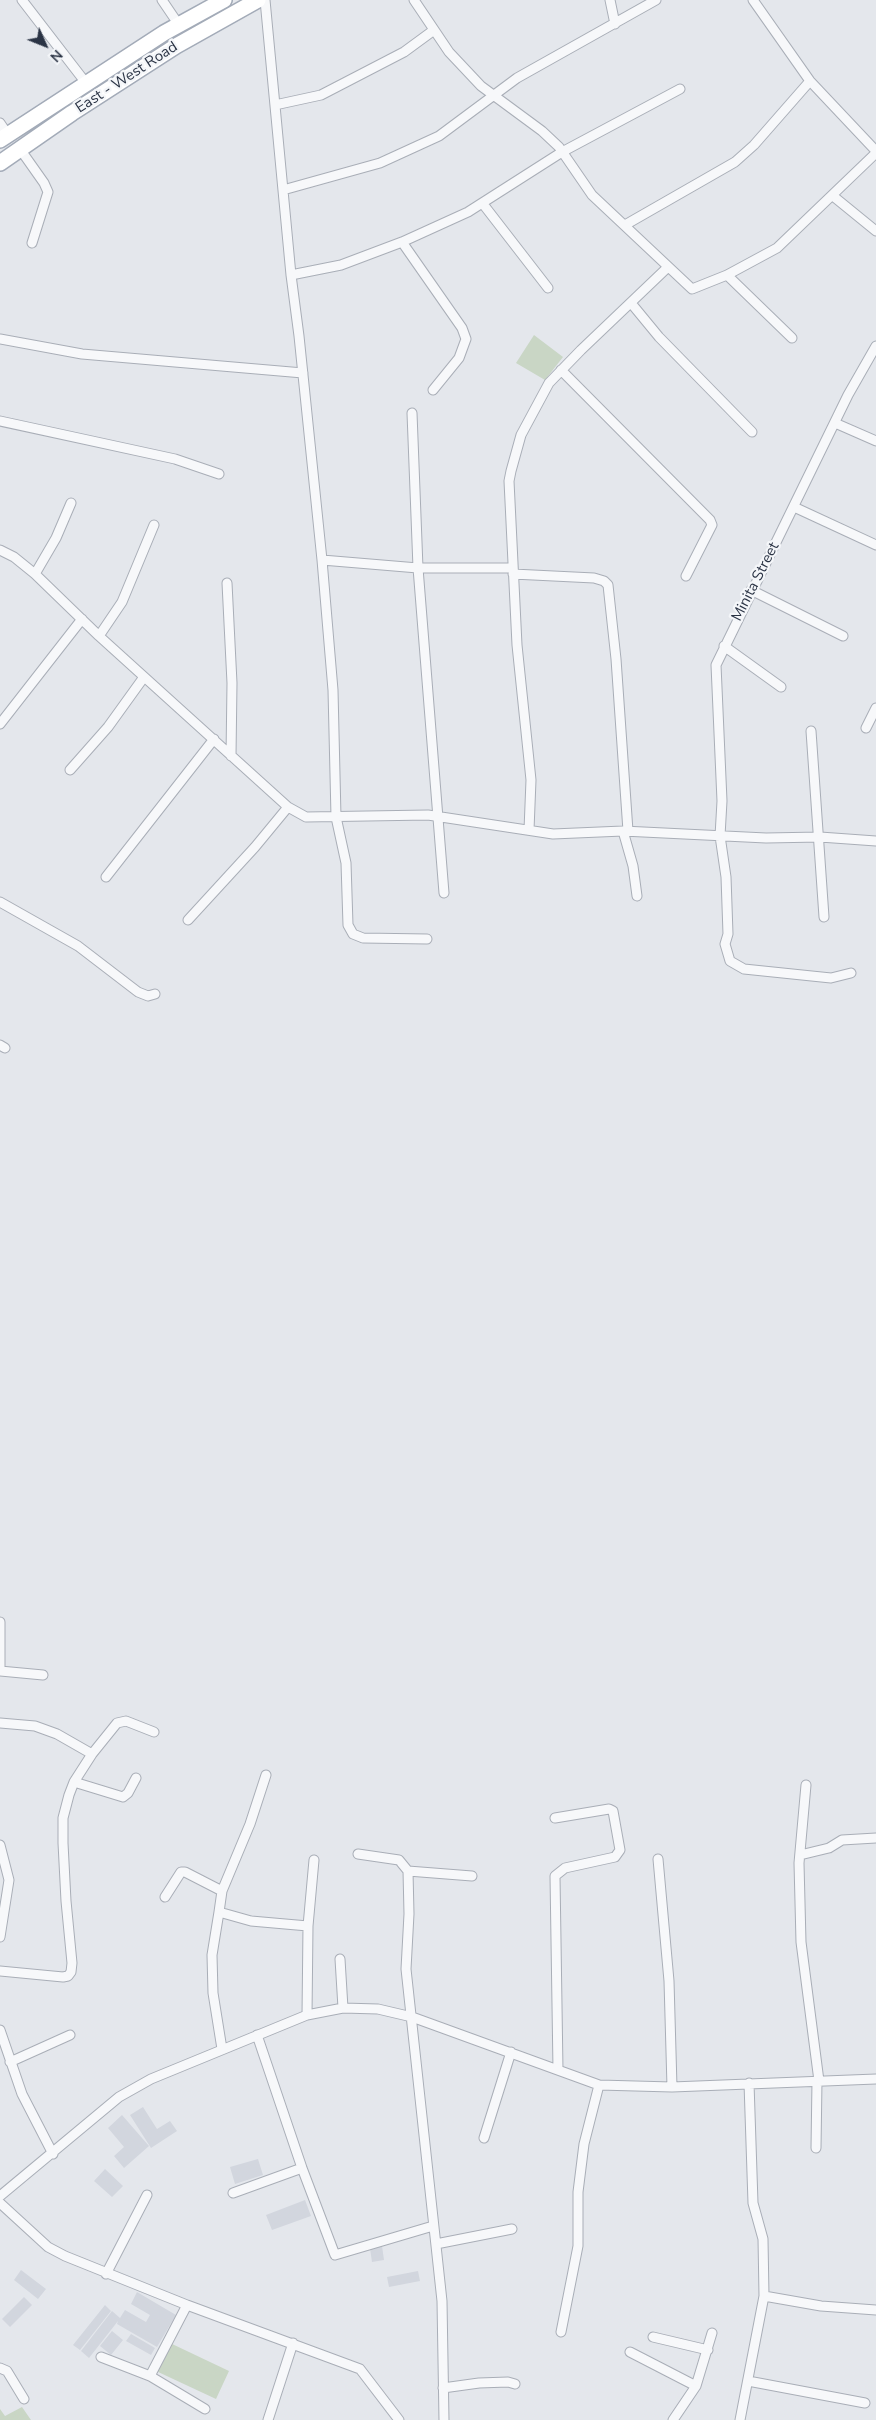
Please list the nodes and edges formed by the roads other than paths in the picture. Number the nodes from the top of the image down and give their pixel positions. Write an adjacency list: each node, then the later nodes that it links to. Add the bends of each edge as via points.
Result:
1 (22, 0): 14 (street)
2 (162, 0): 11 (street)
3 (224, 0): 11 (main road, East - West Road)
4 (258, 0): 19 (main road, East - West Road, via 176,46)
5 (265, 0): 17 (street)
6 (414, 0): 12 (street)
7 (610, 0): 10 (street)
8 (656, 0): 10 (street)
9 (753, 0): 13 (street)
10 (615, 24): 16 (street, via 517,78)
11 (180, 25): 14 (main road, East - West Road)
12 (434, 30): 16 (street, via 449,52); 17 (street, via 404,52 322,95)
13 (810, 81): 21 (street); 26 (street, via 735,162)
14 (86, 83): 18 (main road, East - West Road)
15 (680, 89): 20 (street)
16 (494, 95): 20 (street, via 530,120); 23 (street, via 438,136 380,163)
17 (275, 105): 23 (street)
18 (3, 133)
19 (20, 149): 22 (main road, East - West Road); 29 (street, via 40,175 48,192)
20 (562, 152): 25 (street); 26 (street, via 592,195)
21 (876, 152): 24 (street)
22 (0, 163)
23 (283, 190): 31 (street)
24 (833, 196): 27 (street); 32 (street, via 777,248)
25 (483, 204): 28 (street); 33 (street)
26 (625, 225): 30 (street)
27 (876, 231)
28 (402, 242): 31 (street, via 341,265); 40 (street, via 462,328 466,339 459,358)
29 (32, 243)
30 (668, 268): 32 (street, via 692,289); 34 (street)
31 (291, 275): 39 (street)
32 (727, 275): 35 (street)
33 (548, 288)
34 (630, 302): 38 (street); 44 (street, via 658,337)
35 (792, 338)
36 (0, 339): 39 (street, via 82,354)
37 (876, 346): 43 (street, Minita Street)
38 (561, 370): 54 (street, via 549,383 521,435 509,481); 56 (street, via 712,522)
39 (303, 373): 52 (street)
40 (432, 390)
41 (412, 413): 53 (street)
42 (0, 421): 46 (street, via 175,459)
43 (835, 423): 45 (street); 48 (street, Minita Street)
44 (752, 432)
45 (876, 441)
46 (219, 474)
47 (71, 503): 55 (street)
48 (794, 506): 50 (street); 58 (street, Minita Street)
49 (154, 525): 60 (street, via 122,602)
50 (876, 545)
51 (0, 550): 55 (street)
52 (322, 560): 53 (street); 73 (street, via 333,690)
53 (418, 568): 54 (street); 74 (street)
54 (513, 571): 75 (street, via 531,780); 76 (street, via 594,578 608,585 616,659)
55 (36, 574): 59 (street)
56 (686, 576)
57 (227, 584): 70 (street)
58 (751, 590): 61 (street); 62 (street, Minita Street)
59 (82, 619): 60 (street); 66 (street)
60 (99, 636): 63 (street)
61 (843, 636)
62 (724, 646): 64 (street); 77 (street, Minita Street, via 716,665 722,801)
63 (144, 677): 69 (street); 71 (street, via 108,727)
64 (782, 687)
65 (876, 708): 67 (street)
66 (1, 721)
67 (866, 728)
68 (811, 731): 78 (street)
69 (214, 739): 70 (street); 80 (street)
70 (232, 756): 72 (street)
71 (70, 770)
72 (288, 807): 73 (street, via 306,817); 85 (street)
73 (336, 817): 74 (street); 86 (street, via 346,863 348,925 353,934 363,938)
74 (439, 817): 75 (street); 81 (street)
75 (529, 830): 76 (street, via 553,834)
76 (626, 831): 77 (street); 82 (street)
77 (720, 836): 78 (street); 87 (street, Minita Street, via 726,877 728,934 725,944 730,961 744,969 831,978)
78 (820, 837): 79 (street); 84 (street)
79 (876, 842)
80 (106, 877)
81 (444, 893)
82 (637, 896)
83 (0, 902): 88 (street, via 78,946 138,992 148,996)
84 (824, 917)
85 (188, 920)
86 (427, 939)
87 (851, 973)
88 (155, 994)
89 (0, 1622): 90 (street)
90 (0, 1671): 91 (street)
91 (43, 1675)
92 (0, 1723): 94 (street, via 35,1726 57,1734)
93 (154, 1732): 94 (street, via 126,1722 117,1723)
94 (92, 1754): 97 (street)
95 (266, 1775): 108 (street)
96 (136, 1778): 97 (street, via 123,1798)
97 (74, 1782): 114 (street, via 63,1818 71,1972 63,1976)
98 (806, 1785): 103 (street)
99 (555, 1818): 124 (street, via 609,1809 613,1811 620,1850 615,1857 565,1868 555,1876)
100 (876, 1838): 103 (street, via 842,1840 830,1848)
101 (0, 1845): 112 (street, via 9,1880)
102 (358, 1854): 106 (street, via 399,1860)
103 (800, 1855): 126 (street, via 801,1942)
104 (658, 1859): 129 (street, via 668,1981)
105 (314, 1860): 111 (street)
106 (408, 1870): 107 (street); 117 (street, via 406,1969)
107 (472, 1876)
108 (222, 1892): 109 (street, via 181,1872); 110 (street)
109 (165, 1897)
110 (218, 1912): 111 (street, via 251,1922); 121 (street, via 212,1955 213,1994)
111 (308, 1926): 116 (street)
112 (0, 1936)
113 (340, 1959): 115 (street)
114 (0, 1971)
115 (343, 2008): 116 (street); 117 (street, via 378,2009)
116 (307, 2015): 120 (street)
117 (412, 2017): 122 (street); 138 (street)
118 (0, 2030): 123 (street)
119 (70, 2035): 123 (street)
120 (257, 2035): 121 (street); 133 (street)
121 (222, 2049): 132 (street, via 150,2079 119,2097)
122 (510, 2052): 124 (street); 130 (street)
123 (10, 2062): 132 (street, via 22,2094)
124 (558, 2070): 128 (street)
125 (876, 2079): 126 (street)
126 (818, 2081): 127 (street); 131 (street)
127 (749, 2083): 129 (street); 142 (street, via 753,2203 763,2239)
128 (599, 2085): 129 (street); 145 (street, via 584,2144 578,2192 578,2246)
129 (672, 2087)
130 (484, 2138)
131 (816, 2148)
132 (53, 2154): 136 (street)
133 (302, 2168): 134 (street); 138 (street, via 335,2255)
134 (233, 2193)
135 (147, 2195): 141 (street)
136 (0, 2196)
137 (0, 2203): 141 (street, via 48,2247)
138 (433, 2226): 140 (street)
139 (512, 2229): 140 (street)
140 (436, 2244): 157 (street, via 442,2301)
141 (106, 2274): 143 (street)
142 (764, 2296): 144 (street, via 821,2306); 154 (street)
143 (187, 2305): 148 (street); 153 (street)
144 (876, 2310)
145 (561, 2332)
146 (712, 2333): 149 (street)
147 (653, 2337): 149 (street)
148 (293, 2343): 161 (street); 162 (street, via 360,2369)
149 (708, 2350): 156 (street)
150 (630, 2352): 156 (street)
151 (101, 2357): 153 (street)
152 (0, 2368): 158 (street, via 6,2371)
153 (150, 2376): 160 (street)
154 (748, 2381): 159 (street); 165 (street)
155 (515, 2384): 157 (street, via 478,2383)
156 (696, 2386): 164 (street)
157 (443, 2388): 163 (street)
158 (24, 2399)
159 (865, 2404)
160 (205, 2409)
161 (268, 2420)
162 (399, 2420)
163 (444, 2420)
164 (673, 2420)
165 (740, 2420)

